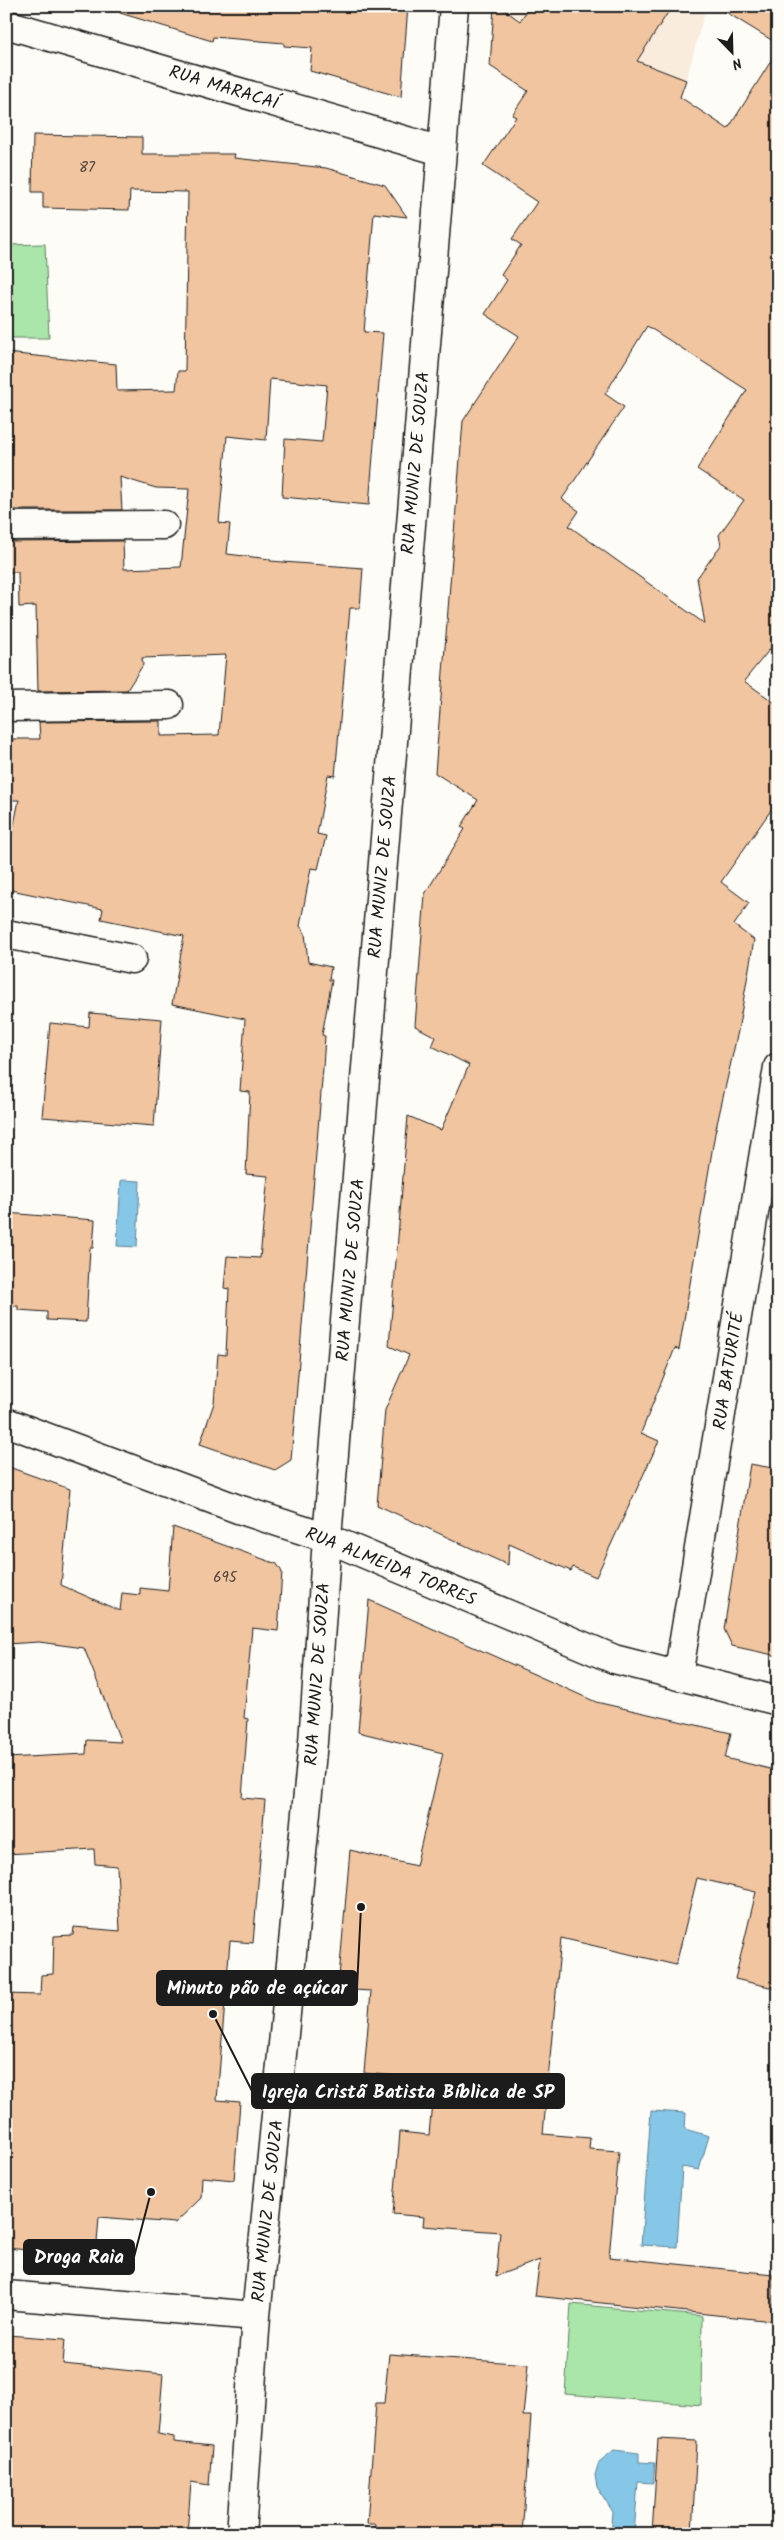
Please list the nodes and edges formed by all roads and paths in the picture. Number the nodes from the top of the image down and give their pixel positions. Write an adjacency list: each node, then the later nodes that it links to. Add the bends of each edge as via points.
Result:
1 (454, 6): 3 (street, RUA MUNIZ DE SOUZA)
2 (6, 24): 3 (street, RUA MARACAÍ)
3 (441, 151): 12 (street, RUA MUNIZ DE SOUZA)
4 (164, 525): 5 (street)
5 (6, 526)
6 (169, 705): 7 (street)
7 (6, 707)
8 (6, 934): 9 (street)
9 (132, 960)
10 (778, 1067): 13 (street, RUA BATURITÉ)
11 (6, 1422): 12 (street, RUA ALMEIDA TORRES, via 238,1509)
12 (326, 1538): 13 (street, RUA ALMEIDA TORRES, via 614,1659); 16 (street, RUA MUNIZ DE SOUZA, via 313,1742)
13 (678, 1676): 14 (street, RUA ALMEIDA TORRES)
14 (778, 1701)
15 (6, 2295): 16 (street)
16 (256, 2316): 17 (street, RUA MUNIZ DE SOUZA)
17 (242, 2534)

